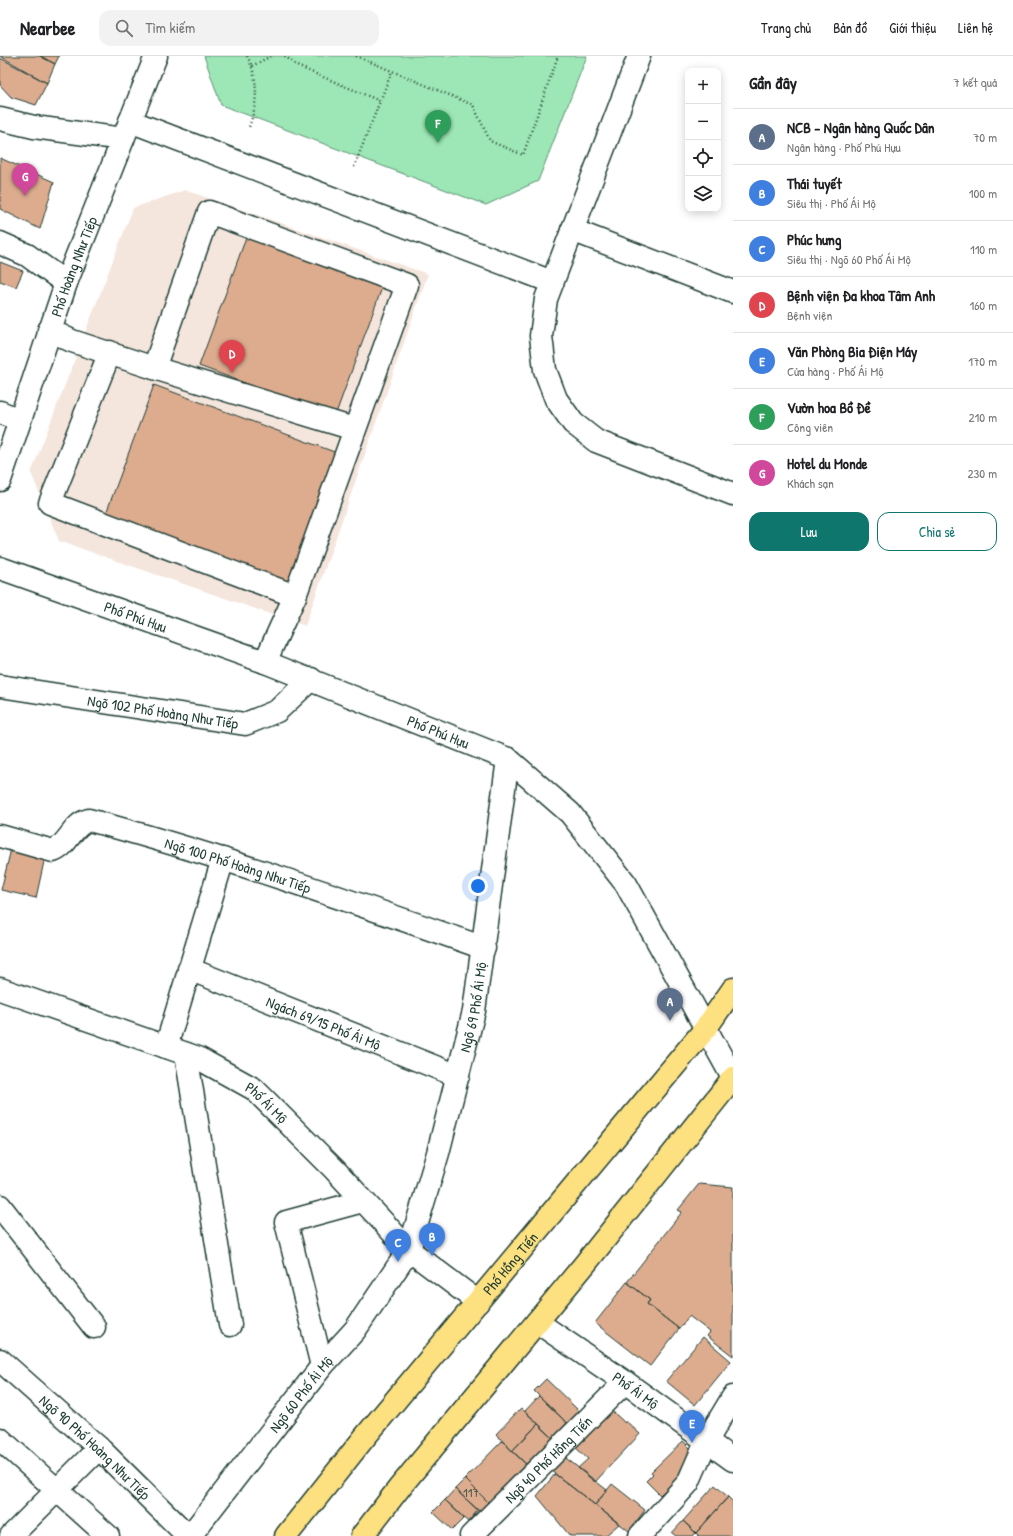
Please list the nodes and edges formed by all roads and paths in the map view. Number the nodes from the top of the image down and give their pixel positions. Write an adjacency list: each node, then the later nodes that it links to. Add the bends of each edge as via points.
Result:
1 (156, 56): 13 (street, Phố Hoàng Như Tiếp)
2 (247, 56): 8 (path)
3 (271, 56): 8 (path)
4 (285, 56): 10 (path, via 297,66)
5 (356, 56): 9 (path)
6 (558, 56): 9 (path, via 523,155 490,141 473,105)
7 (639, 56): 15 (street)
8 (252, 66): 12 (path, via 256,81 256,99)
9 (392, 71): 10 (path)
10 (380, 101): 14 (path)
11 (0, 119): 13 (street, via 34,127)
12 (249, 127)
13 (127, 130): 17 (street); 18 (street, Phố Hoàng Như Tiếp)
14 (354, 167)
15 (572, 230): 17 (street); 19 (street)
16 (0, 242): 18 (street, via 27,255)
17 (552, 282): 26 (street, via 543,317 543,358 553,392 573,423 596,441)
18 (66, 283): 20 (street, Phố Hoàng Như Tiếp)
19 (733, 292)
20 (49, 330): 21 (street, via 72,341); 23 (street, Phố Hoàng Như Tiếp)
21 (110, 352): 22 (street); 28 (street, via 50,503)
22 (154, 368): 24 (street); 24 (street, via 209,212 408,285)
23 (9, 416): 25 (street, Phố Hoàng Như Tiếp)
24 (354, 429): 28 (street)
25 (0, 480)
26 (733, 494)
27 (0, 568): 29 (street, Phố Phú Hựu)
28 (295, 596): 29 (street)
29 (265, 662): 30 (street, Phố Phú Hựu)
30 (311, 679): 31 (street, Ngõ 102 Phố Hoàng Như Tiếp, via 277,711 245,724); 32 (street, Phố Phú Hựu)
31 (0, 686)
32 (508, 759): 35 (street, Ngõ 69 Phố Ái Mộ); 39 (street, Phố Phú Hựu, via 570,812 626,884)
33 (0, 836): 34 (street, Ngõ 100 Phố Hoàng Như Tiếp, via 53,851 60,847 76,827 89,820)
34 (223, 859): 35 (street, Ngõ 100 Phố Hoàng Như Tiếp); 36 (street)
35 (484, 948): 42 (street, Ngõ 69 Phố Ái Mộ, via 474,1010)
36 (189, 970): 40 (street); 42 (street, Ngách 69/15 Phố Ái Mộ)
37 (0, 989): 40 (street, Phố Ái Mộ)
38 (733, 989): 39 (main road, Phố Hồng Tiến)
39 (706, 1028): 43 (street, Phố Phú Hựu); 47 (main road, Phố Hồng Tiến)
40 (166, 1047): 41 (street, Phố Ái Mộ)
41 (186, 1054): 44 (street, Phố Ái Mộ, via 254,1089); 49 (street)
42 (458, 1076): 46 (street, Ngõ 69 Phố Ái Mộ)
43 (733, 1078): 48 (main road)
44 (363, 1201): 46 (street, Phố Ái Mộ); 52 (street, via 286,1222)
45 (0, 1206): 50 (street)
46 (409, 1250): 47 (street, Phố Ái Mộ); 52 (street, Ngõ 60 Phố Ái Mộ, via 355,1330)
47 (478, 1302): 63 (main road, Phố Hồng Tiến)
48 (537, 1322): 53 (street, Phố Ái Mộ); 64 (main road)
49 (230, 1325)
50 (94, 1327)
51 (0, 1360): 57 (street, Ngõ 90 Phố Hoàng Như Tiếp)
52 (322, 1366): 62 (street, Ngõ 60 Phố Ái Mộ)
53 (625, 1382): 56 (street, Phố Ái Mộ); 65 (street, Ngõ 40 Phố Hồng Tiến)
54 (733, 1397): 56 (street)
55 (0, 1440): 59 (street)
56 (706, 1442): 58 (street, Phố Ái Mộ); 66 (street, via 688,1483)
57 (99, 1448): 59 (street); 62 (street, Ngõ 90 Phố Hoàng Như Tiếp)
58 (733, 1460)
59 (57, 1490): 60 (street); 61 (street)
60 (11, 1536)
61 (108, 1536)
62 (189, 1536)
63 (286, 1536)
64 (362, 1536)
65 (471, 1536)
66 (640, 1536)

